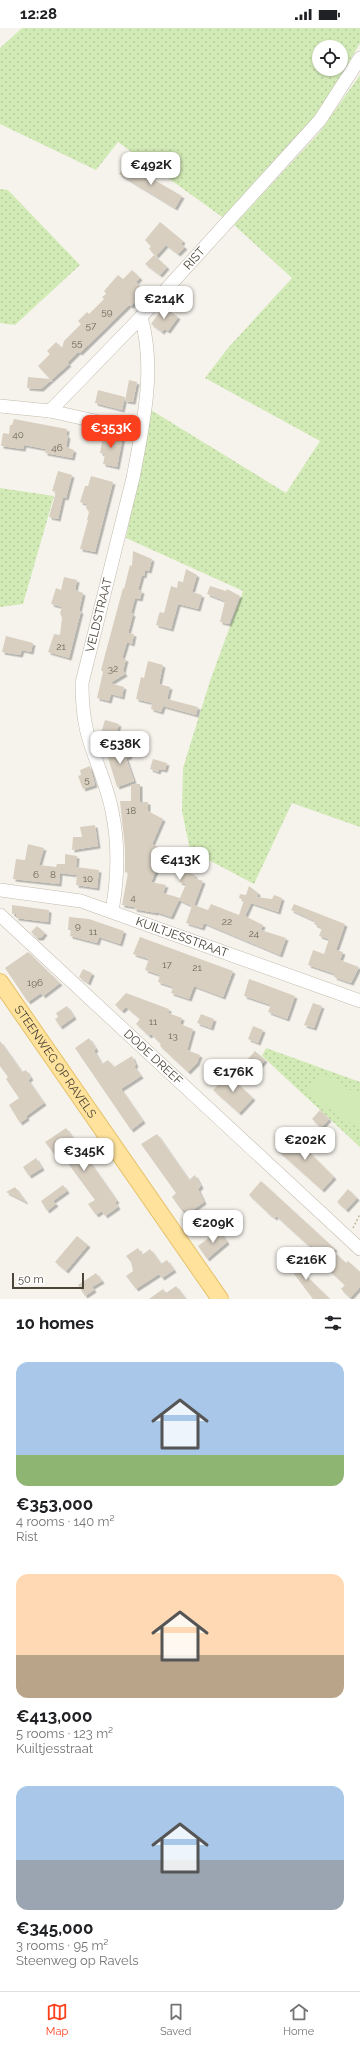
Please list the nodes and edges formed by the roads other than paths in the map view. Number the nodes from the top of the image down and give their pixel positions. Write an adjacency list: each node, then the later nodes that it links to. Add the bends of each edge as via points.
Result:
1 (360, 58): 2 (street, RIST, via 320,120)
2 (141, 317): 4 (street, RIST); 5 (street, VELDSTRAAT, via 148,346 148,380)
3 (0, 406): 4 (street)
4 (50, 411): 5 (street)
5 (140, 432): 7 (street, VELDSTRAAT, via 133,478 82,683 82,710 108,794 116,840 117,883)
6 (0, 890): 7 (street, KUILTJESSTRAAT, via 81,900)
7 (112, 911): 10 (street, KUILTJESSTRAAT)
8 (0, 915): 11 (street, DODE DREEF)
9 (0, 982): 12 (main road, STEENWEG OP RAVELS)
10 (360, 1001)
11 (360, 1249)
12 (220, 1299)

